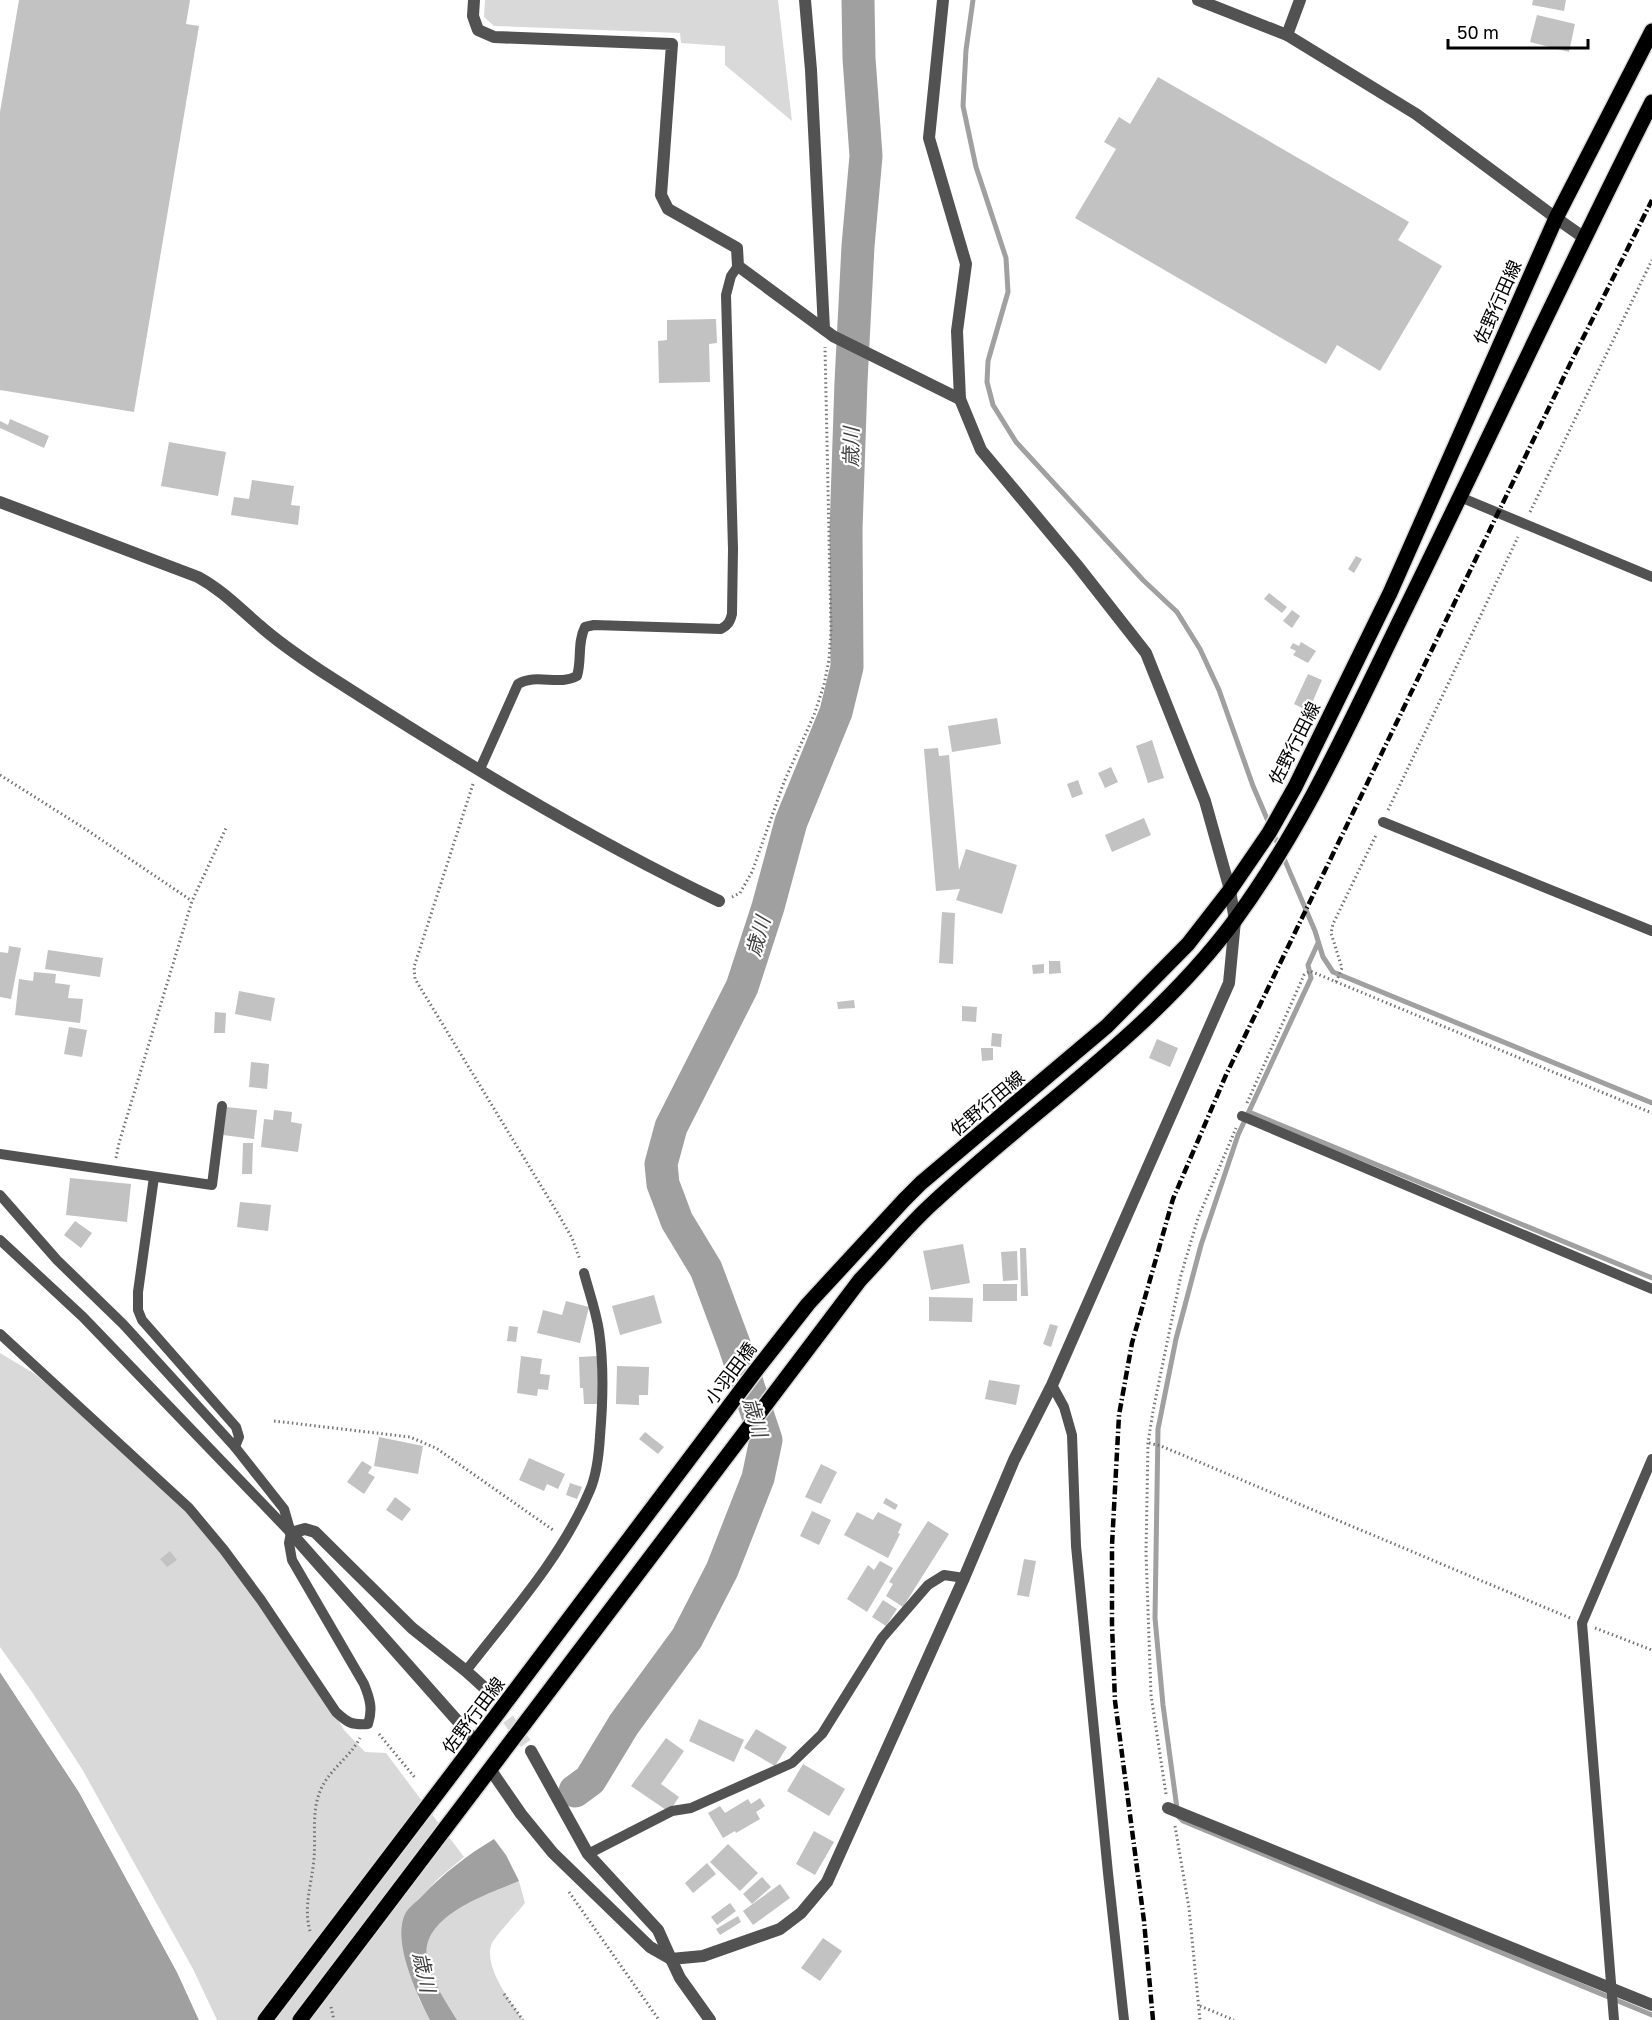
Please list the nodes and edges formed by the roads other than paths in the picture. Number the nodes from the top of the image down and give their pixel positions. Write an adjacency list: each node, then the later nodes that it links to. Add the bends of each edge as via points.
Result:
1 (474, 0): 11 (street, via 473,16 478,30 494,37 672,44 661,195 668,209 738,248)
2 (805, 0): 12 (street)
3 (943, 0): 13 (street, via 929,138 966,264 957,331)
4 (1198, 0): 7 (street)
5 (1300, 0): 7 (street)
6 (1652, 32): 9 (main road, 佐野行田線)
7 (1287, 35): 9 (street, via 1416,114)
8 (1652, 102): 10 (main road)
9 (1556, 218): 10 (street); 19 (main road, 佐野行田線, via 1390,593 1295,787)
10 (1584, 237): 14 (main road)
11 (738, 266): 12 (street); 17 (lane, via 726,295 733,549 729,622 721,628 585,627 580,636 577,676 566,680 525,679 518,684)
12 (829, 332): 13 (street)
13 (960, 399): 19 (street, via 981,450 1146,653 1205,801)
14 (1460, 497): 16 (lane); 21 (main road, via 1313,798)
15 (0, 502): 17 (street, via 213,585 319,670)
16 (1652, 577)
17 (480, 770): 20 (street, via 587,833)
18 (1383, 822): 22 (lane)
19 (1230, 890): 21 (street); 32 (main road, 佐野行田線, via 1188,944 1107,1026 921,1183)
20 (719, 901)
21 (1234, 921): 33 (street, via 1229,983); 43 (main road, via 1178,987 1116,1046 933,1202 860,1280)
22 (1652, 931)
23 (222, 1106): 26 (lane, via 212,1185)
24 (1242, 1116): 30 (lane)
25 (0, 1154): 26 (lane)
26 (154, 1177): 35 (lane, via 138,1310 142,1320 236,1427 239,1437)
27 (0, 1195): 35 (lane)
28 (0, 1240): 37 (lane, via 83,1317)
29 (584, 1273): 39 (lane, via 599,1330 602,1369 599,1454 591,1488 552,1560)
30 (1652, 1289)
31 (0, 1334): 37 (lane, via 189,1508 261,1600 336,1712 347,1722 368,1724 371,1702 364,1684 292,1560)
32 (781, 1338): 34 (main road, 小羽田橋)
33 (1052, 1385): 38 (street, via 1014,1460); 52 (lane, via 1072,1435 1078,1570)
34 (710, 1431): 41 (main road, 佐野行田線)
35 (235, 1447): 37 (lane, via 284,1509)
36 (1652, 1459): 47 (lane, via 1582,1623)
37 (291, 1533): 39 (street, via 306,1529 315,1532 412,1628); 41 (street)
38 (964, 1578): 45 (lane, via 945,1575 928,1585 882,1638 822,1734 792,1763 691,1808 672,1811); 46 (street, via 827,1882 801,1913 780,1929 703,1956)
39 (466, 1671): 40 (street)
40 (487, 1690)
41 (477, 1743): 49 (main road, 佐野行田線, bridge)
42 (531, 1751): 45 (street)
43 (490, 1769): 46 (street, via 553,1853 650,1947); 50 (main road, bridge)
44 (1168, 1808): 47 (street)
45 (588, 1854): 46 (street, via 658,1930)
46 (671, 1959): 51 (street, via 684,1985)
47 (1611, 1988): 48 (street); 53 (lane)
48 (1652, 2005)
49 (265, 2020)
50 (300, 2020)
51 (710, 2020)
52 (1124, 2020)
53 (1614, 2020)

